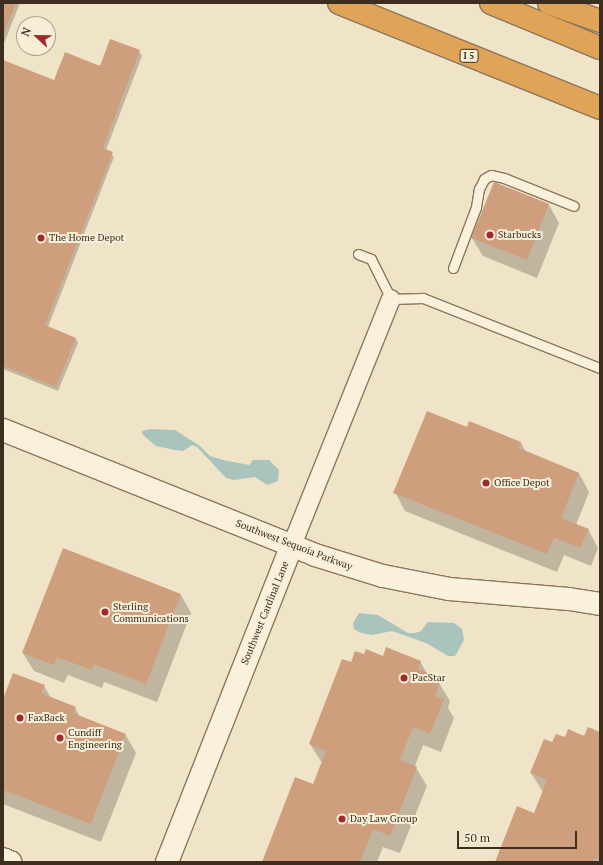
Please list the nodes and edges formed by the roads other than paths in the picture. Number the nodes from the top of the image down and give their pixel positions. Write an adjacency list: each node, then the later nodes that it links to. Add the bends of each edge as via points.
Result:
1 (339, 3): 6 (highway, I 5)
2 (491, 3): 5 (highway)
3 (549, 3): 4 (highway)
4 (600, 21)
5 (600, 48)
6 (600, 108)
7 (574, 206): 9 (lane, via 491,175 484,180 479,189 476,207)
8 (358, 254): 10 (lane, via 371,259)
9 (453, 268)
10 (391, 299): 11 (lane, via 423,298); 13 (street, Southwest Cardinal Lane)
11 (600, 368)
12 (3, 430): 13 (street, Southwest Sequoia Parkway)
13 (292, 545): 14 (street, Southwest Sequoia Parkway, via 348,566 414,583 449,589); 17 (street, Southwest Cardinal Lane)
14 (600, 604)
15 (3, 859): 16 (street)
16 (10, 862)
17 (167, 862)

